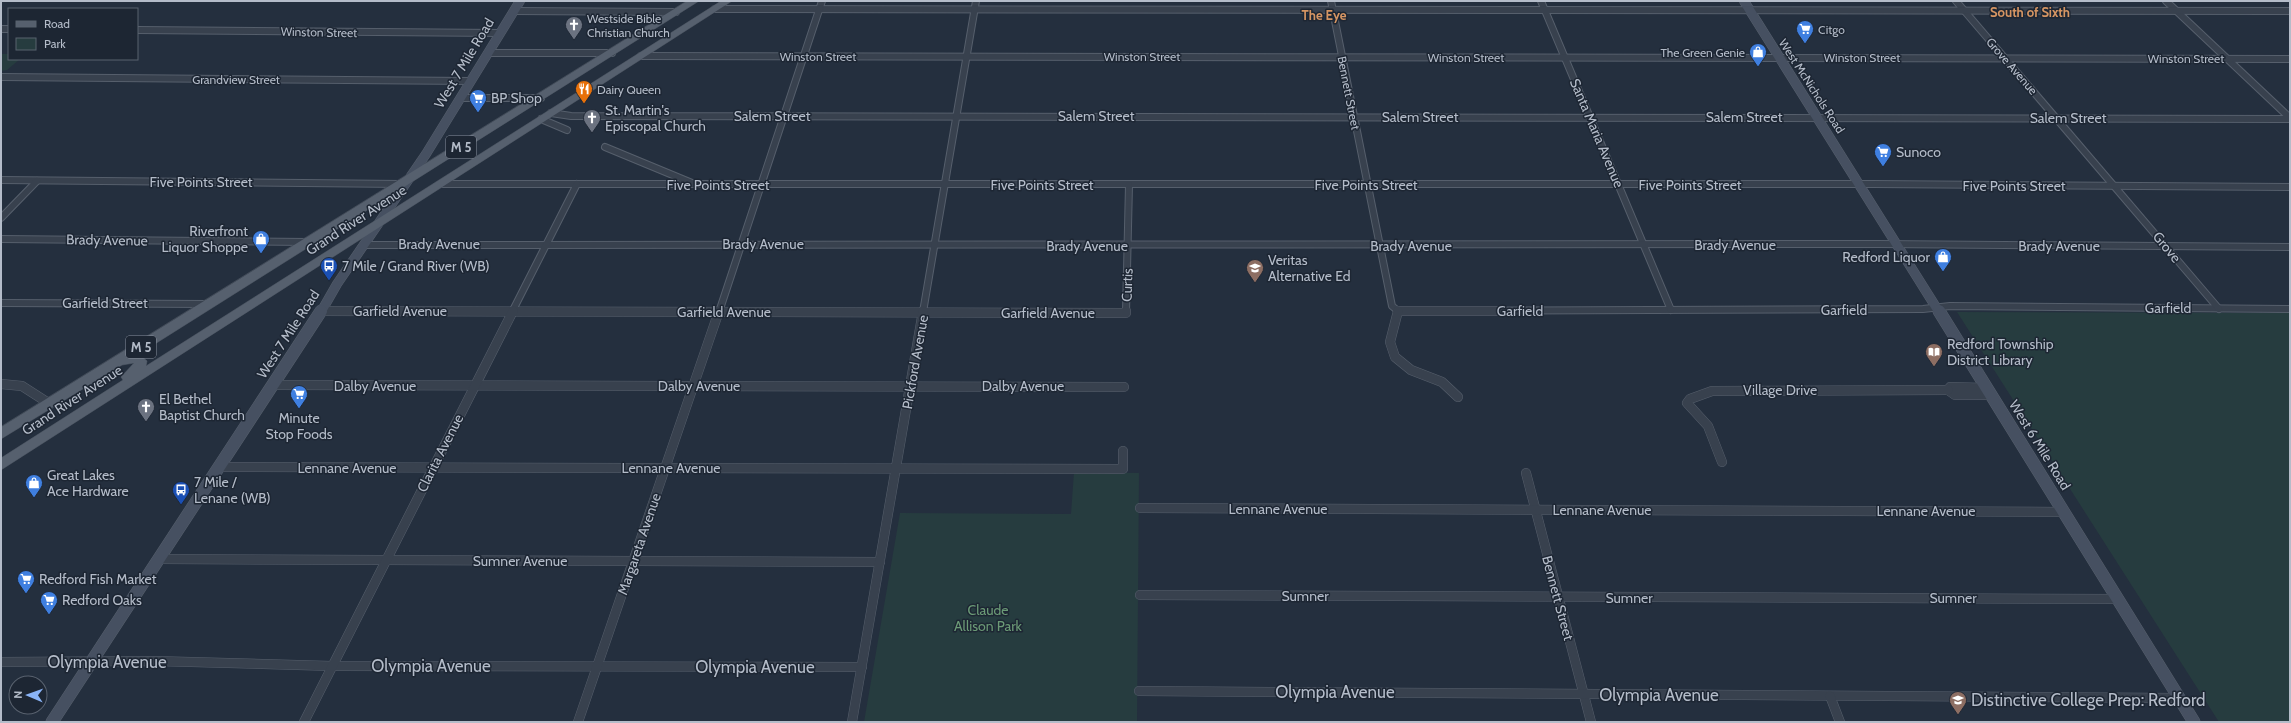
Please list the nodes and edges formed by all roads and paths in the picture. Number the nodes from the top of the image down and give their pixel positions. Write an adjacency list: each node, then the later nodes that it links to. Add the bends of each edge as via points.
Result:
1 (520, 1): 19 (main road, West 7 Mile Road)
2 (694, 1): 23 (main road, Grand River Avenue / M 5)
3 (727, 1): 12 (main road, Grand River Avenue / M 5)
4 (822, 1): 13 (street, Margareta Avenue)
5 (976, 1): 14 (street, Pickford Avenue)
6 (1129, 1): 15 (street)
7 (1331, 1): 16 (street, Bennett Street)
8 (1541, 1): 17 (street, Santa Maria Avenue)
9 (1744, 1): 18 (main road, West McNichols Road)
10 (1956, 1): 20 (street, Grove Avenue)
11 (2166, 1): 21 (street)
12 (715, 9): 13 (street); 28 (main road, Grand River Avenue / M 5)
13 (819, 9): 14 (street); 29 (street, Margareta Avenue)
14 (975, 9): 15 (street); 30 (street, Pickford Avenue)
15 (1129, 9): 16 (street)
16 (1332, 10): 17 (street); 31 (street, Bennett Street)
17 (1545, 10): 18 (street); 32 (street, Santa Maria Avenue)
18 (1749, 10): 20 (street); 33 (main road, West McNichols Road)
19 (514, 11): 23 (street); 25 (main road, West 7 Mile Road)
20 (1964, 11): 21 (street); 34 (street, Grove Avenue)
21 (2176, 11): 22 (street); 35 (street)
22 (2290, 11)
23 (676, 12): 26 (main road, Grand River Avenue / M 5)
24 (138, 30): 25 (street, Winston Street)
25 (500, 33): 27 (main road, West 7 Mile Road)
26 (612, 52): 27 (street); 37 (main road, via 626,55); 41 (main road, Grand River Avenue / M 5)
27 (488, 53): 39 (main road, West 7 Mile Road)
28 (641, 56): 29 (street, Winston Street); 37 (main road, Grand River Avenue / M 5)
29 (804, 56): 30 (street, Winston Street); 43 (street, Margareta Avenue)
30 (967, 56): 31 (street, Winston Street); 44 (street, Pickford Avenue)
31 (1342, 56): 32 (street, Winston Street); 45 (street, Bennett Street)
32 (1565, 57): 33 (street, Winston Street); 46 (street, Santa Maria Avenue)
33 (1779, 57): 34 (street, Winston Street); 47 (main road, West McNichols Road)
34 (2005, 57): 35 (street, Winston Street); 48 (street, Grove Avenue)
35 (2226, 58): 36 (street, Winston Street); 49 (street)
36 (2290, 59)
37 (625, 66): 42 (main road, Grand River Avenue / M 5)
38 (1, 77): 39 (street, Grandview Street)
39 (471, 81): 40 (main road, West 7 Mile Road)
40 (461, 98): 41 (street); 54 (main road, West 7 Mile Road)
41 (541, 98): 42 (main road, via 517,120 526,124); 54 (main road, Grand River Avenue / M 5)
42 (546, 116): 43 (street, Salem Street); 50 (street); 55 (main road, Grand River Avenue / M 5)
43 (785, 116): 44 (street, Salem Street); 59 (street, Margareta Avenue)
44 (957, 116): 45 (street, Salem Street); 60 (street, Pickford Avenue)
45 (1354, 117): 46 (street, Salem Street); 62 (street, Bennett Street)
46 (1590, 117): 47 (street, Salem Street); 63 (street, Santa Maria Avenue)
47 (1817, 117): 48 (street, Salem Street); 57 (main road, West McNichols Road)
48 (2057, 118): 49 (street, Salem Street); 64 (street, Grove Avenue)
49 (2290, 118)
50 (567, 130)
51 (605, 146): 58 (street)
52 (1, 180): 53 (street, Five Points Street)
53 (36, 181): 54 (street, Five Points Street); 66 (street)
54 (406, 181): 67 (main road, West 7 Mile Road); 69 (main road, Grand River Avenue / M 5)
55 (441, 184): 56 (street, Five Points Street); 67 (main road, Grand River Avenue / M 5)
56 (577, 184): 58 (street, Five Points Street); 71 (street, Clarita Avenue)
57 (1860, 184): 63 (street, Five Points Street); 64 (street, Five Points Street); 73 (main road, West 6 Mile Road)
58 (697, 185): 59 (street, Five Points Street)
59 (762, 185): 60 (street, Five Points Street); 72 (street, Margareta Avenue)
60 (946, 185): 61 (street, Five Points Street); 74 (street, Pickford Avenue)
61 (1129, 185): 62 (street, Five Points Street); 75 (street, Curtis)
62 (1368, 185): 63 (street, Five Points Street); 76 (street, Bennett Street)
63 (1619, 185): 77 (street, Santa Maria Avenue)
64 (2115, 186): 65 (street, Five Points Street); 78 (street, Grove)
65 (2290, 187)
66 (1, 218)
67 (378, 224): 70 (main road, West 7 Mile Road); 81 (main road, Grand River Avenue / M 5)
68 (1, 239): 69 (street, Brady Avenue)
69 (309, 242): 80 (main road, Grand River Avenue / M 5)
70 (364, 244): 71 (street, Brady Avenue); 88 (main road, West 7 Mile Road)
71 (547, 244): 72 (street, Brady Avenue); 89 (street, Clarita Avenue)
72 (741, 244): 74 (street, Brady Avenue); 91 (street, Margareta Avenue)
73 (1897, 245): 77 (street, Brady Avenue); 78 (street, Brady Avenue); 84 (main road, West 6 Mile Road)
74 (935, 246): 75 (street, Brady Avenue); 92 (street, Pickford Avenue)
75 (1128, 246): 76 (street, Brady Avenue); 93 (street, Curtis)
76 (1380, 246): 77 (street, Brady Avenue); 90 (street, Bennett Street, via 1392,306)
77 (1644, 246): 87 (street, Santa Maria Avenue)
78 (2167, 247): 79 (street, Brady Avenue); 85 (street, Grove)
79 (2290, 247)
80 (282, 259): 81 (main road, via 273,270 240,291 238,295 239,299 248,301); 83 (main road, Grand River Avenue / M 5)
81 (269, 294): 105 (main road, Grand River Avenue / M 5)
82 (1, 303): 83 (street, Garfield Street)
83 (210, 304): 94 (main road, Grand River Avenue / M 5)
84 (1936, 308): 85 (street, Garfield); 87 (street, Garfield); 101 (main road, West 6 Mile Road)
85 (2219, 309): 86 (street, Garfield)
86 (2290, 309)
87 (1671, 310): 90 (street, Garfield)
88 (321, 311): 89 (street, Garfield Avenue); 96 (main road, West 7 Mile Road)
89 (512, 311): 91 (street, Garfield Avenue); 97 (street, Clarita Avenue)
90 (1398, 311): 102 (street, via 1390,342 1395,357 1411,370 1442,382)
91 (718, 312): 92 (street, Garfield Avenue); 98 (street, Margareta Avenue)
92 (924, 312): 93 (street, Garfield Avenue); 99 (street, Pickford Avenue)
93 (1126, 313)
94 (119, 361): 103 (main road, Grand River Avenue / M 5); 105 (main road, via 137,358 141,364 128,377 41,433)
95 (1, 384): 103 (street, via 22,386)
96 (273, 385): 97 (street, Dalby Avenue); 109 (main road, West 7 Mile Road)
97 (474, 386): 98 (street, Dalby Avenue); 110 (street, Clarita Avenue)
98 (692, 386): 99 (street, Dalby Avenue); 112 (street, Margareta Avenue)
99 (911, 386): 100 (street, Dalby Avenue); 111 (street, Pickford Avenue)
100 (1124, 387)
101 (1988, 391): 107 (street, Village Drive, via 1950,387 1948,390 1712,391 1690,399 1687,403 1712,434); 116 (main road, West 6 Mile Road)
102 (1458, 397)
103 (50, 404): 104 (main road, Grand River Avenue / M 5)
104 (1, 434)
105 (24, 450): 108 (main road, Grand River Avenue / M 5)
106 (1123, 451): 111 (street, Lennane Avenue, via 1123,469)
107 (1722, 462)
108 (1, 465)
109 (219, 467): 110 (street, Lennane Avenue); 117 (main road, West 7 Mile Road)
110 (431, 468): 112 (street, Lennane Avenue); 118 (street, Clarita Avenue)
111 (896, 468): 112 (street, Lennane Avenue); 120 (street, Pickford Avenue)
112 (665, 469): 119 (street, Margareta Avenue)
113 (1526, 473): 115 (street, Bennett Street)
114 (1140, 508): 115 (street, Lennane Avenue)
115 (1536, 511): 116 (street, Lennane Avenue); 122 (street, Bennett Street)
116 (2064, 512): 123 (main road, West 6 Mile Road)
117 (159, 559): 118 (street, Sumner Avenue); 125 (main road, West 7 Mile Road)
118 (386, 560): 119 (street, Sumner Avenue); 126 (street, Clarita Avenue)
119 (633, 561): 120 (street, Sumner Avenue); 127 (street, Margareta Avenue)
120 (880, 562): 128 (street, Pickford Avenue)
121 (1140, 595): 122 (street, Sumner)
122 (1559, 598): 123 (street, Sumner); 130 (street, Bennett Street)
123 (2118, 598): 132 (main road, West 6 Mile Road)
124 (1, 662): 125 (street, Olympia Avenue)
125 (92, 662): 126 (street, Olympia Avenue, via 154,661); 133 (main road, West 7 Mile Road)
126 (332, 666): 127 (street, Olympia Avenue); 134 (street, Clarita Avenue)
127 (597, 667): 128 (street, Olympia Avenue); 135 (street, Margareta Avenue)
128 (862, 667): 136 (street, Pickford Avenue)
129 (1139, 691): 130 (street, Olympia Avenue)
130 (1583, 694): 131 (street, Olympia Avenue); 137 (street, Bennett Street)
131 (1830, 696): 132 (street, Olympia Avenue); 138 (street)
132 (2179, 698): 139 (main road, West 6 Mile Road)
133 (52, 722)
134 (304, 722)
135 (578, 722)
136 (852, 722)
137 (1591, 722)
138 (1840, 722)
139 (2194, 722)

